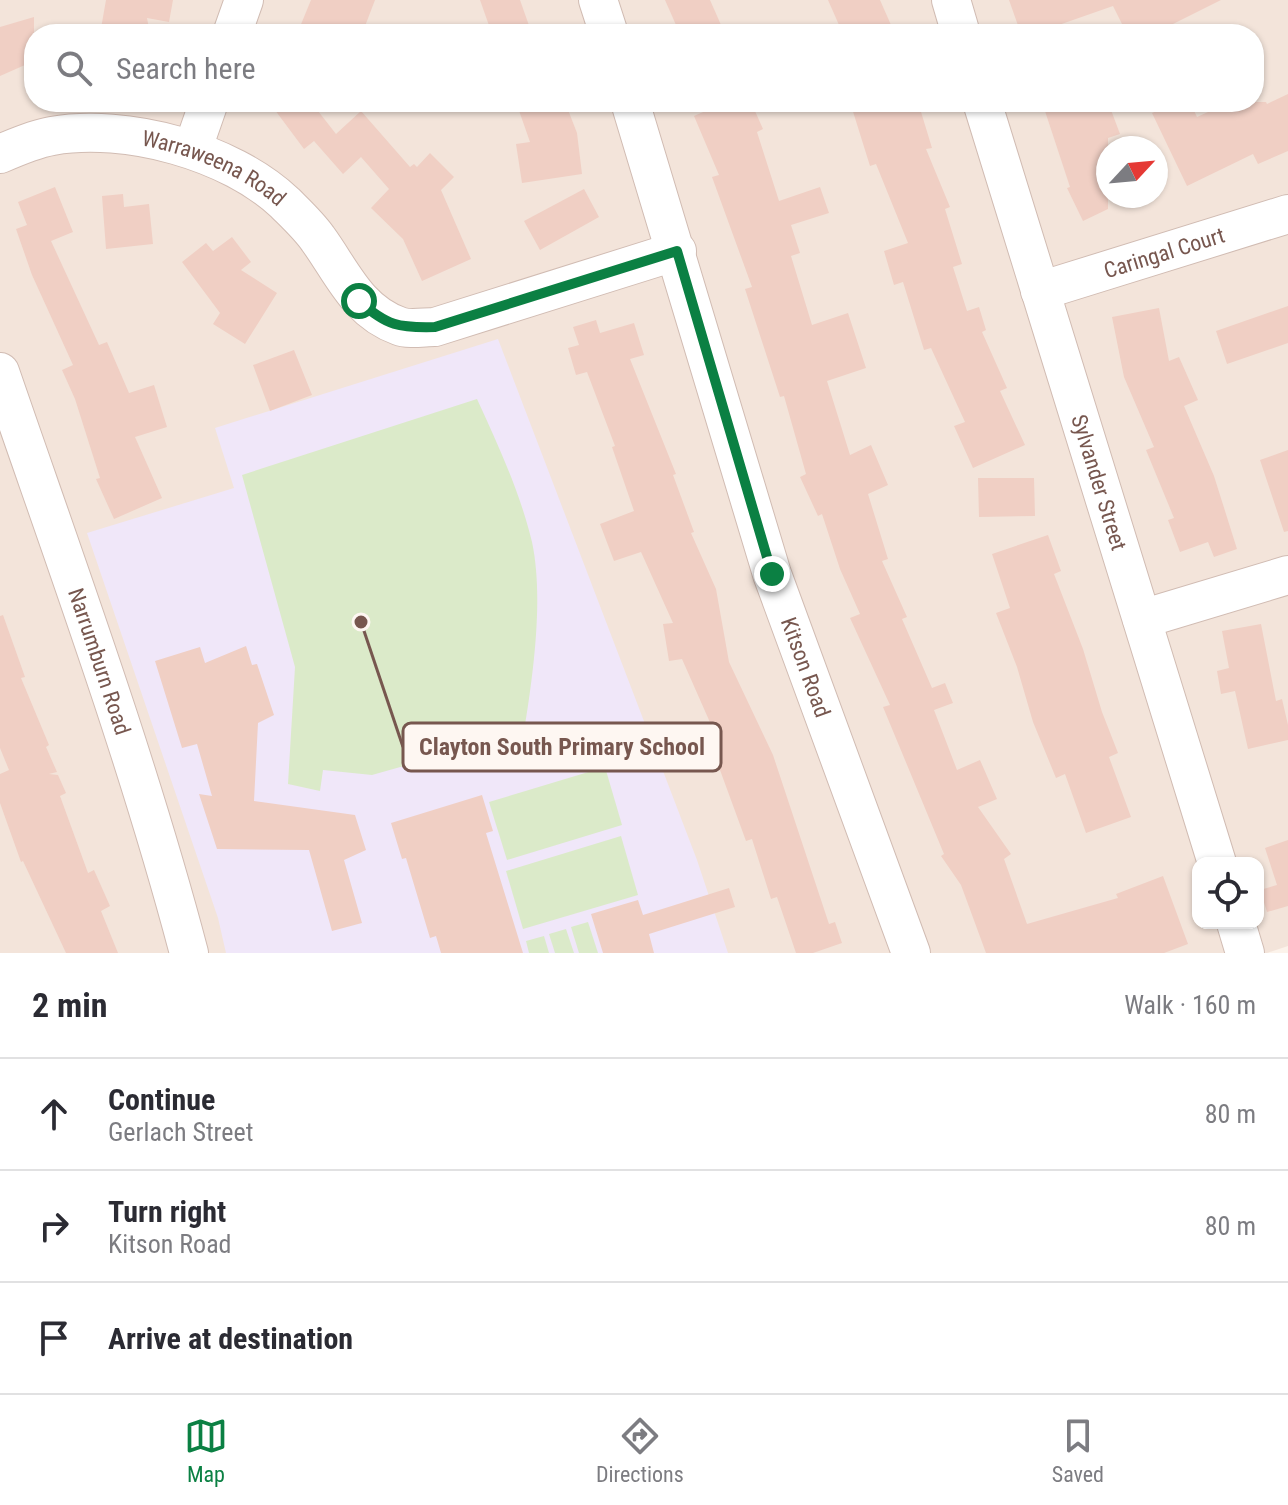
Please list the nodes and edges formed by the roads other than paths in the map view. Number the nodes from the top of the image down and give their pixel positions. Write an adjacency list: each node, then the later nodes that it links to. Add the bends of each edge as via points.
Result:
1 (244, 0): 4 (street)
2 (598, 0): 5 (street)
3 (951, 0): 6 (street)
4 (236, 24)
5 (606, 24)
6 (958, 24)
7 (206, 112): 10 (street)
8 (633, 112): 13 (street, Kitson Road)
9 (985, 112): 14 (street, Sylvander Street)
10 (193, 148): 11 (street, Warraweena Road, via 97,134 52,136); 13 (street, Warraweena Road, via 238,168 283,201 317,237 359,301 402,328 435,327)
11 (0, 154)
12 (1288, 214): 14 (street, Caringal Court)
13 (677, 251): 21 (street, Kitson Road, via 772,574)
14 (1040, 291): 17 (street, Sylvander Street)
15 (0, 372): 20 (street, Narrumburn Road, via 121,721)
16 (1288, 575): 17 (street)
17 (1142, 619): 18 (street, Sylvander Street)
18 (1215, 857)
19 (1238, 929): 22 (street)
20 (189, 953)
21 (911, 953)
22 (1245, 953)

